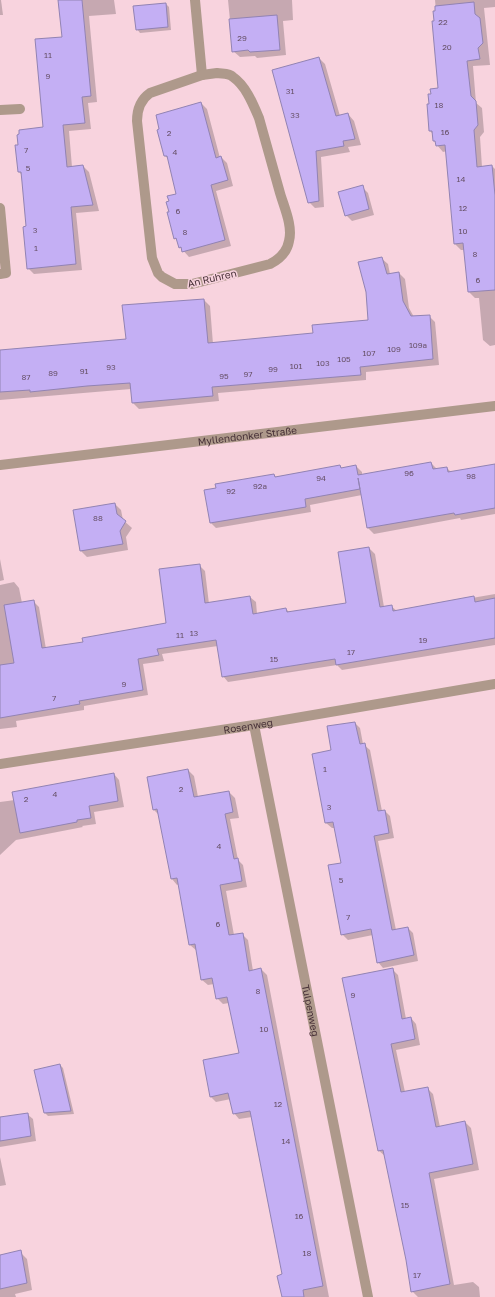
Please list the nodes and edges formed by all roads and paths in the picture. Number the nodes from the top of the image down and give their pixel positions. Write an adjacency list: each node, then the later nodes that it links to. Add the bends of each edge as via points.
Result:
1 (195, 0): 2 (street)
2 (202, 75): 2 (street, An Ruhren, via 232,76 248,95 259,118 290,234 283,254 270,264 192,284 175,284 158,273 152,258 137,115 140,104 150,94)
3 (20, 108): 4 (street)
4 (0, 110)
5 (0, 208): 6 (street, via 6,273)
6 (0, 274)
7 (495, 406): 8 (street, Myllendonker Straße)
8 (0, 465)
9 (495, 684): 10 (street, Rosenweg)
10 (254, 725): 11 (street, Rosenweg); 12 (street, Tulpenweg)
11 (0, 764)
12 (368, 1297)

